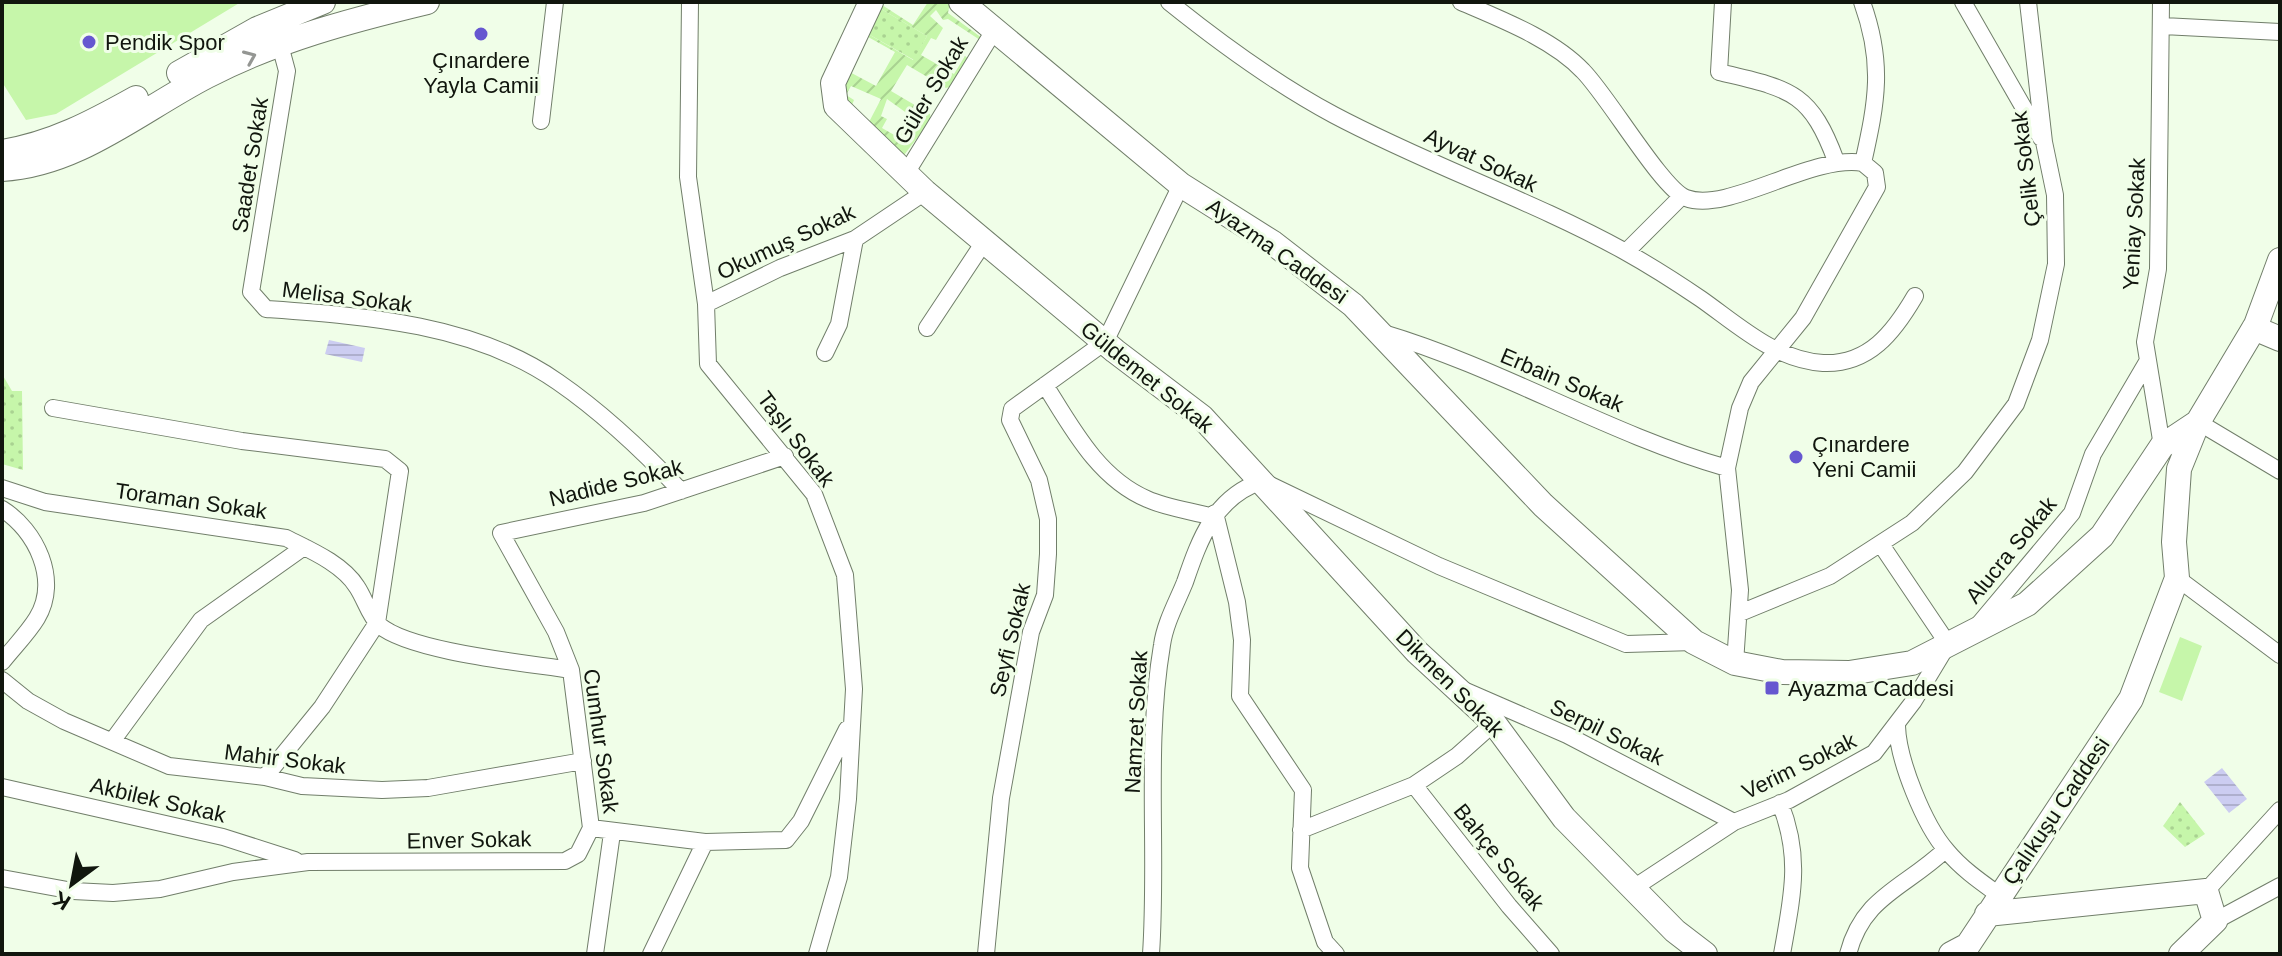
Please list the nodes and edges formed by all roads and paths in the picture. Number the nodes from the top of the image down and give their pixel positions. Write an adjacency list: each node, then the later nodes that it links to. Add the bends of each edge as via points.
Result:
1 (323, 2): 21 (street, via 257,29 76,130 38,146)
2 (427, 2): 18 (street)
3 (555, 2): 19 (street)
4 (690, 2): 35 (street, Taşlı Sokak, via 688,177)
5 (871, 2): 25 (street, Güldemet Sokak, via 832,95 850,122)
6 (961, 2): 16 (street, Ayazma Caddesi)
7 (971, 2): 16 (street)
8 (1169, 2): 31 (street, Ayvat Sokak, via 1334,115)
9 (1461, 2): 28 (street, via 1561,52 1583,70 1663,181)
10 (1723, 2): 22 (street, via 1719,72 1807,103 1822,122)
11 (1862, 2): 23 (street, via 1878,56 1875,111)
12 (1963, 2): 20 (street)
13 (2028, 2): 20 (street, Çelik Sokak)
14 (2161, 2): 15 (street, Yeniay Sokak)
15 (2163, 26): 17 (street); 43 (street, Yeniay Sokak, via 2158,269 2145,342)
16 (995, 29): 25 (street, Güler Sokak); 26 (street, Ayazma Caddesi)
17 (2280, 32)
18 (280, 45): 24 (street, one-way to 18, via 52,159 93,142 208,75); 33 (street, Saadet Sokak, via 287,71)
19 (541, 121)
20 (2044, 142): 57 (street, Çelik Sokak, via 2055,195 2056,264 2040,340 2016,404 1985,448 1912,523)
21 (2, 152)
22 (1836, 161): 23 (street); 28 (street, via 1708,201)
23 (1863, 163): 41 (street, via 1875,173 1877,187 1815,298)
24 (2, 169)
25 (905, 175): 27 (street, Güldemet Sokak)
26 (1181, 185): 38 (street, Ayazma Caddesi, via 1285,252); 40 (street)
27 (925, 192): 29 (street, Okumuş Sokak); 30 (street, Güldemet Sokak)
28 (1682, 196): 31 (street)
29 (855, 239): 35 (street, Okumuş Sokak); 42 (street, via 839,324)
30 (984, 242): 36 (street); 40 (street, Güldemet Sokak)
31 (1626, 252): 41 (street, Ayvat Sokak, via 1738,329)
32 (2280, 260): 37 (street, Ayazma Caddesi)
33 (251, 292): 53 (street, Melisa Sokak, via 266,309 393,320 466,339 515,359 557,381 651,459)
34 (1915, 296): 41 (street, Ayvat Sokak, via 1895,328 1856,359 1818,362)
35 (706, 304): 48 (street, Taşlı Sokak, via 708,364)
36 (927, 328)
37 (2254, 328): 39 (street); 46 (street, Ayazma Caddesi)
38 (1380, 332): 49 (street, Erbain Sokak, via 1444,351 1651,443); 63 (street, Ayazma Caddesi, via 1543,505)
39 (2280, 339)
40 (1105, 342): 44 (street, Seyfi Sokak); 51 (street, Güldemet Sokak, via 1202,417)
41 (1779, 349): 49 (street, via 1751,382)
42 (825, 353)
43 (2147, 362): 47 (street, Yeniay Sokak); 62 (street, Alucra Sokak, via 2093,454 2072,513)
44 (1045, 385): 55 (street, via 1116,483 1148,500); 97 (street, Seyfi Sokak, via 1012,409 1010,420 1039,480 1048,519 1048,554 1045,595 1031,632 1001,798)
45 (53, 408): 61 (street, via 385,459 400,471)
46 (2198, 422): 47 (street, Ayazma Caddesi); 50 (street); 59 (street, Çalıkuşu Caddesi, via 2179,469)
47 (2162, 446): 62 (street, Ayazma Caddesi, via 2102,536 2072,567 2027,604)
48 (785, 456): 53 (street, Nadide Sokak); 70 (street, Taşlı Sokak, via 814,494 845,575 854,689)
49 (1727, 468): 60 (street)
50 (2280, 471)
51 (1262, 481): 55 (street, Namzet Sokak, via 1246,486); 63 (street, Güldemet Sokak, via 1439,566 1626,644); 69 (street, Dikmen Sokak, via 1417,652)
52 (2, 488): 58 (street, Toraman Sokak, via 45,502 264,532)
53 (681, 491): 56 (street, Nadide Sokak)
54 (2, 509): 65 (street, via 32,539 47,572 39,615)
55 (1214, 515): 82 (street, via 1237,602 1240,696 1303,790); 98 (street, Namzet Sokak, via 1196,548 1162,642 1155,707)
56 (501, 533): 67 (street, Cumhur Sokak)
57 (1882, 546): 60 (street, Çelik Sokak, via 1803,590); 62 (street)
58 (304, 547): 61 (street, Toraman Sokak, via 356,584); 73 (street, via 201,620)
59 (2177, 578): 64 (street); 91 (street, Çalıkuşu Caddesi, via 2131,699)
60 (1740, 613): 66 (street)
61 (377, 623): 67 (street, via 428,645); 75 (street, via 322,707)
62 (1959, 639): 66 (street, Ayazma Caddesi, via 1912,663 1862,673 1792,672); 72 (street, Verim Sokak)
63 (1694, 642): 66 (street, Ayazma Caddesi)
64 (2280, 655)
65 (2, 662)
66 (1735, 663)
67 (571, 670): 74 (street, Cumhur Sokak)
68 (2, 680): 73 (street, Mahir Sokak, via 40,708)
69 (1457, 687): 71 (street, Dikmen Sokak); 80 (street, Serpil Sokak, via 1567,735)
70 (851, 721): 84 (street, via 801,821 786,840); 96 (street, Taşlı Sokak, via 839,877)
71 (1494, 723): 76 (street); 89 (street, Dikmen Sokak, via 1564,818)
72 (1897, 726): 78 (street, Verim Sokak, via 1874,753); 85 (street, via 1915,791)
73 (113, 740): 75 (street, Mahir Sokak, via 169,766)
74 (583, 761): 75 (street, Mahir Sokak, via 428,788 302,786); 81 (street, Cumhur Sokak)
75 (265, 777)
76 (1414, 785): 82 (street); 100 (street, Bahçe Sokak)
77 (2, 787): 86 (street, Akbilek Sokak, via 223,837)
78 (1780, 803): 80 (street, Verim Sokak); 102 (street, via 1792,833 1796,867)
79 (2280, 810): 90 (street)
80 (1734, 822): 89 (street, Verim Sokak)
81 (591, 828): 83 (street); 86 (street, Enver Sokak, via 578,854 565,861)
82 (1301, 830): 99 (street, via 1300,868 1325,942)
83 (612, 833): 84 (street); 94 (street)
84 (705, 842): 95 (street)
85 (1945, 850): 91 (street); 103 (street, via 1876,903 1855,928)
86 (303, 863): 87 (street, Enver Sokak, via 113,893)
87 (2, 878)
88 (2280, 886): 92 (street)
89 (1632, 889): 101 (street, Dikmen Sokak)
90 (2206, 891): 91 (street, Çalıkuşu Caddesi); 92 (street)
91 (1993, 905): 93 (street)
92 (2215, 921): 104 (street)
93 (1961, 951)
94 (595, 954)
95 (651, 954)
96 (817, 954)
97 (986, 954)
98 (1151, 954)
99 (1336, 954)
100 (1551, 954)
101 (1705, 954)
102 (1782, 954)
103 (1848, 954)
104 (2181, 954)

